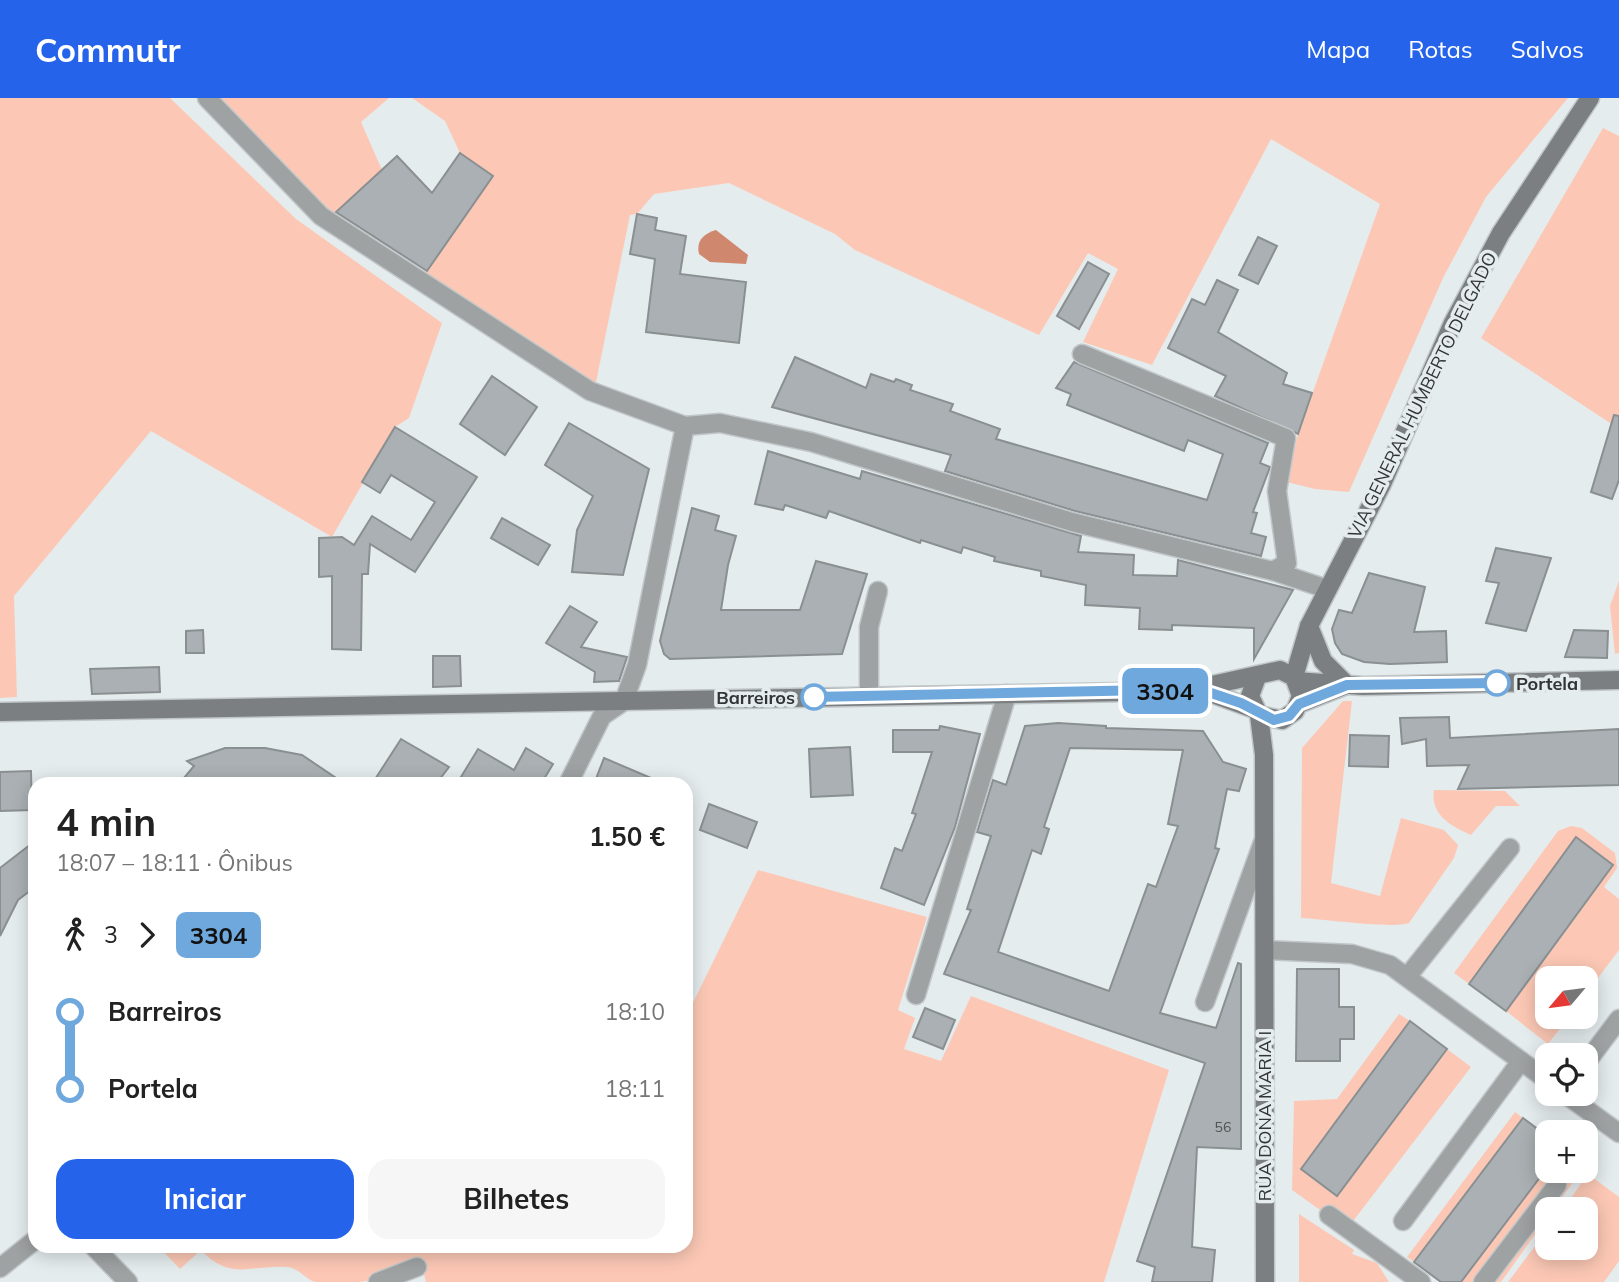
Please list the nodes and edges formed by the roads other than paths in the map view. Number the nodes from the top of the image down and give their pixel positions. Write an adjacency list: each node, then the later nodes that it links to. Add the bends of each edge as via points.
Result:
1 (207, 98): 4 (street, via 321,216 590,391)
2 (1590, 98): 6 (main road, VIA GENERAL HUMBERTO DELGADO, via 1501,233 1453,323 1381,486)
3 (1082, 354): 5 (street, via 1286,438 1277,491 1287,563)
4 (685, 426): 5 (street, via 720,423 811,442 1072,522); 16 (street, via 637,666)
5 (1273, 571): 6 (street)
6 (1327, 589): 8 (main road, VIA GENERAL HUMBERTO DELGADO)
7 (878, 591): 15 (street, via 869,628)
8 (1308, 626): 9 (main road, VIA GENERAL HUMBERTO DELGADO); 10 (main road, VIA GENERAL HUMBERTO DELGADO); 12 (main road, via 1323,661)
9 (1264, 673): 10 (main road); 13 (main road); 19 (main road, via 1250,689)
10 (1295, 679): 12 (main road); 17 (main road, via 1300,688)
11 (1619, 680): 12 (main road)
12 (1347, 685): 17 (main road)
13 (1199, 689): 14 (main road); 19 (main road)
14 (1007, 694): 15 (main road); 26 (street)
15 (869, 696): 16 (main road)
16 (624, 701): 18 (main road); 21 (street, via 602,716)
17 (1294, 710): 19 (main road, via 1274,720); 20 (main road)
18 (0, 712)
19 (1256, 712): 20 (main road, RUA DONA MARIA I)
20 (1264, 755): 22 (main road, RUA DONA MARIA I)
21 (572, 777)
22 (1264, 839): 24 (main road, RUA DONA MARIA I); 27 (street)
23 (1510, 848): 25 (street)
24 (1265, 950): 25 (street, via 1352,954 1390,965); 43 (main road, RUA DONA MARIA I)
25 (1407, 977): 30 (street)
26 (916, 995)
27 (1205, 1002)
28 (1619, 1019): 29 (street)
29 (1598, 1047)
30 (1521, 1061): 31 (street); 36 (street)
31 (1535, 1071)
32 (1582, 1106): 33 (street)
33 (1619, 1133)
34 (1557, 1185): 45 (street)
35 (1329, 1215): 44 (street)
36 (1403, 1221)
37 (28, 1246): 40 (street)
38 (100, 1253): 41 (street)
39 (417, 1267): 42 (street)
40 (0, 1268)
41 (128, 1282)
42 (378, 1282)
43 (1265, 1282)
44 (1421, 1282)
45 (1483, 1282)

